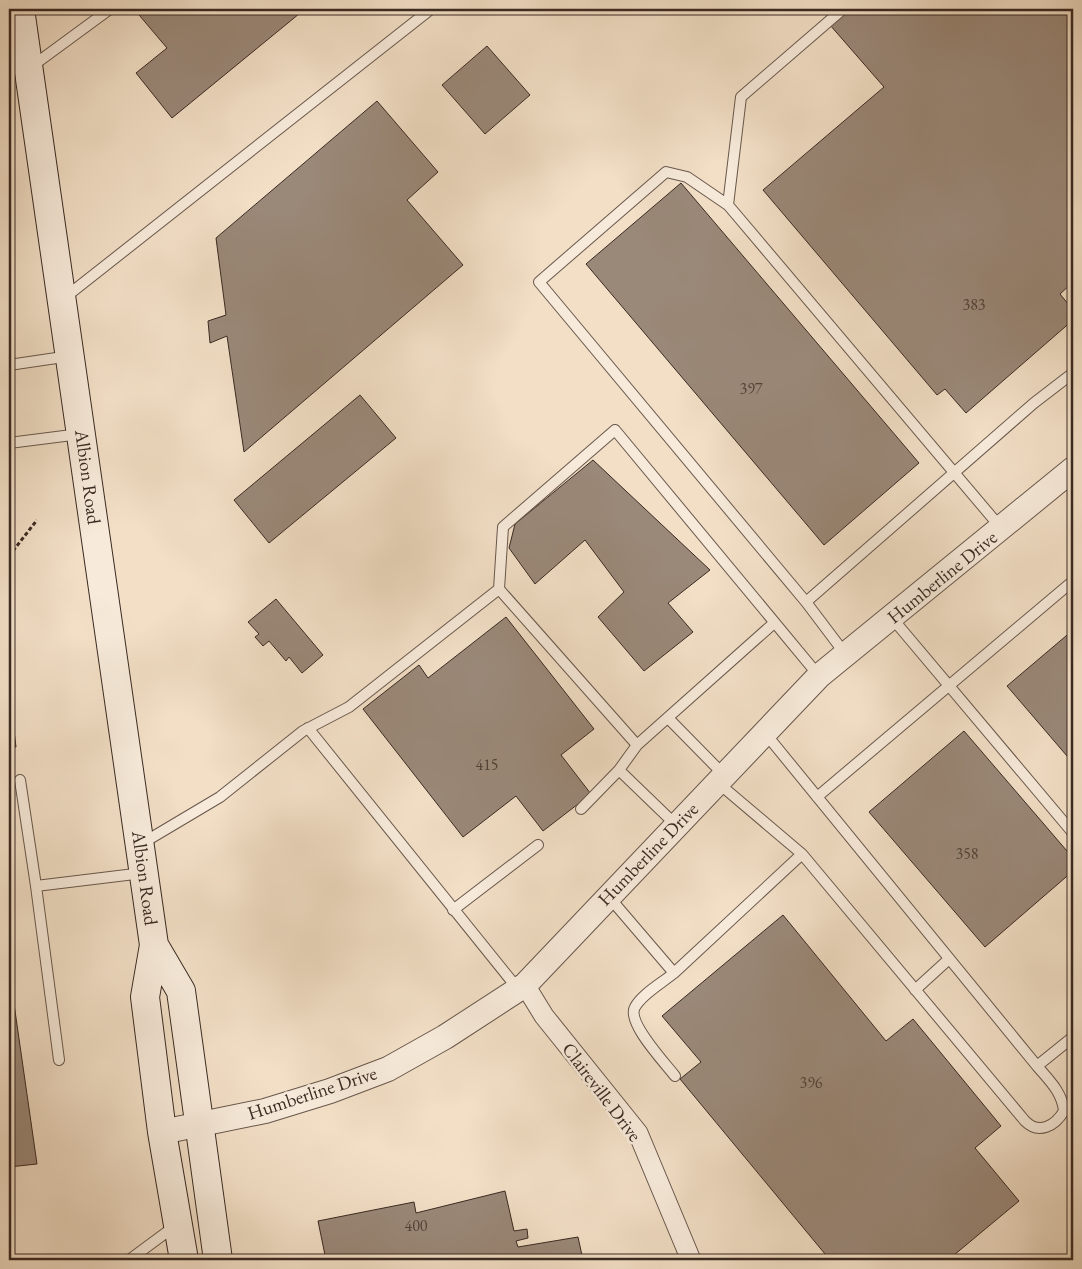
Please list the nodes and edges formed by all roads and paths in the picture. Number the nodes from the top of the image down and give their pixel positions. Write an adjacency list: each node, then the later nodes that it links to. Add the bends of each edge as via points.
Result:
1 (20, 9): 5 (main road, Albion Road)
2 (110, 9): 5 (lane)
3 (430, 9): 7 (lane)
4 (843, 9): 6 (lane, via 741,97)
5 (29, 70): 7 (main road, Albion Road)
6 (728, 205): 13 (lane); 20 (lane, via 688,177 666,172 539,282)
7 (62, 300): 8 (main road, Albion Road)
8 (71, 356): 9 (lane); 11 (main road, Albion Road)
9 (9, 365)
10 (1073, 373): 13 (lane)
11 (82, 433): 12 (lane); 37 (main road, Albion Road)
12 (9, 443)
13 (955, 472): 16 (lane); 20 (lane)
14 (1071, 475): 16 (street, Humberline Drive)
15 (37, 520): 17 (path)
16 (1001, 528): 21 (street, Humberline Drive)
17 (9, 556)
18 (1073, 581): 25 (lane)
19 (498, 590): 22 (lane, via 503,526 615,430); 27 (lane, via 348,707); 29 (lane)
20 (806, 602): 23 (lane)
21 (892, 618): 23 (street, Humberline Drive); 25 (lane)
22 (774, 623): 24 (lane); 26 (lane)
23 (846, 654): 24 (street, Humberline Drive)
24 (819, 676): 28 (street, Humberline Drive)
25 (949, 685): 33 (lane); 36 (lane)
26 (668, 718): 29 (lane); 31 (lane)
27 (308, 728): 37 (lane, via 220,797); 43 (lane)
28 (764, 733): 31 (street, Humberline Drive); 33 (lane)
29 (637, 745): 30 (lane)
30 (619, 770): 34 (lane); 35 (lane)
31 (721, 779): 35 (street, Humberline Drive); 39 (lane)
32 (20, 780): 41 (lane)
33 (817, 796): 45 (lane)
34 (581, 809)
35 (676, 825): 42 (street, Humberline Drive)
36 (1073, 833)
37 (140, 845): 40 (main road, Albion Road)
38 (538, 845): 43 (lane)
39 (802, 854): 46 (lane); 48 (lane)
40 (144, 872): 41 (lane); 44 (main road, Albion Road)
41 (36, 886): 50 (lane)
42 (608, 896): 46 (lane); 47 (street, Humberline Drive)
43 (453, 910): 47 (lane)
44 (154, 945): 53 (main road, Albion Road, via 181,991); 54 (main road, Albion Road, via 145,997)
45 (950, 959): 48 (lane); 51 (lane)
46 (674, 974): 52 (lane, via 640,1001 634,1007 633,1015 638,1027)
47 (521, 987): 53 (street, Humberline Drive, via 445,1037 388,1068 330,1091 265,1111); 59 (street, Claireville Drive, via 638,1133)
48 (915, 990): 51 (lane, via 1031,1128 1041,1129 1059,1119 1064,1111 1063,1100 1056,1088)
49 (1073, 1036): 51 (lane)
50 (59, 1060)
51 (1037, 1066)
52 (675, 1076)
53 (198, 1126): 54 (street, Humberline Drive); 58 (main road, Albion Road)
54 (162, 1132): 55 (main road, Albion Road)
55 (178, 1224): 56 (lane); 57 (main road, Albion Road)
56 (129, 1260)
57 (184, 1260)
58 (218, 1260)
59 (691, 1260)

